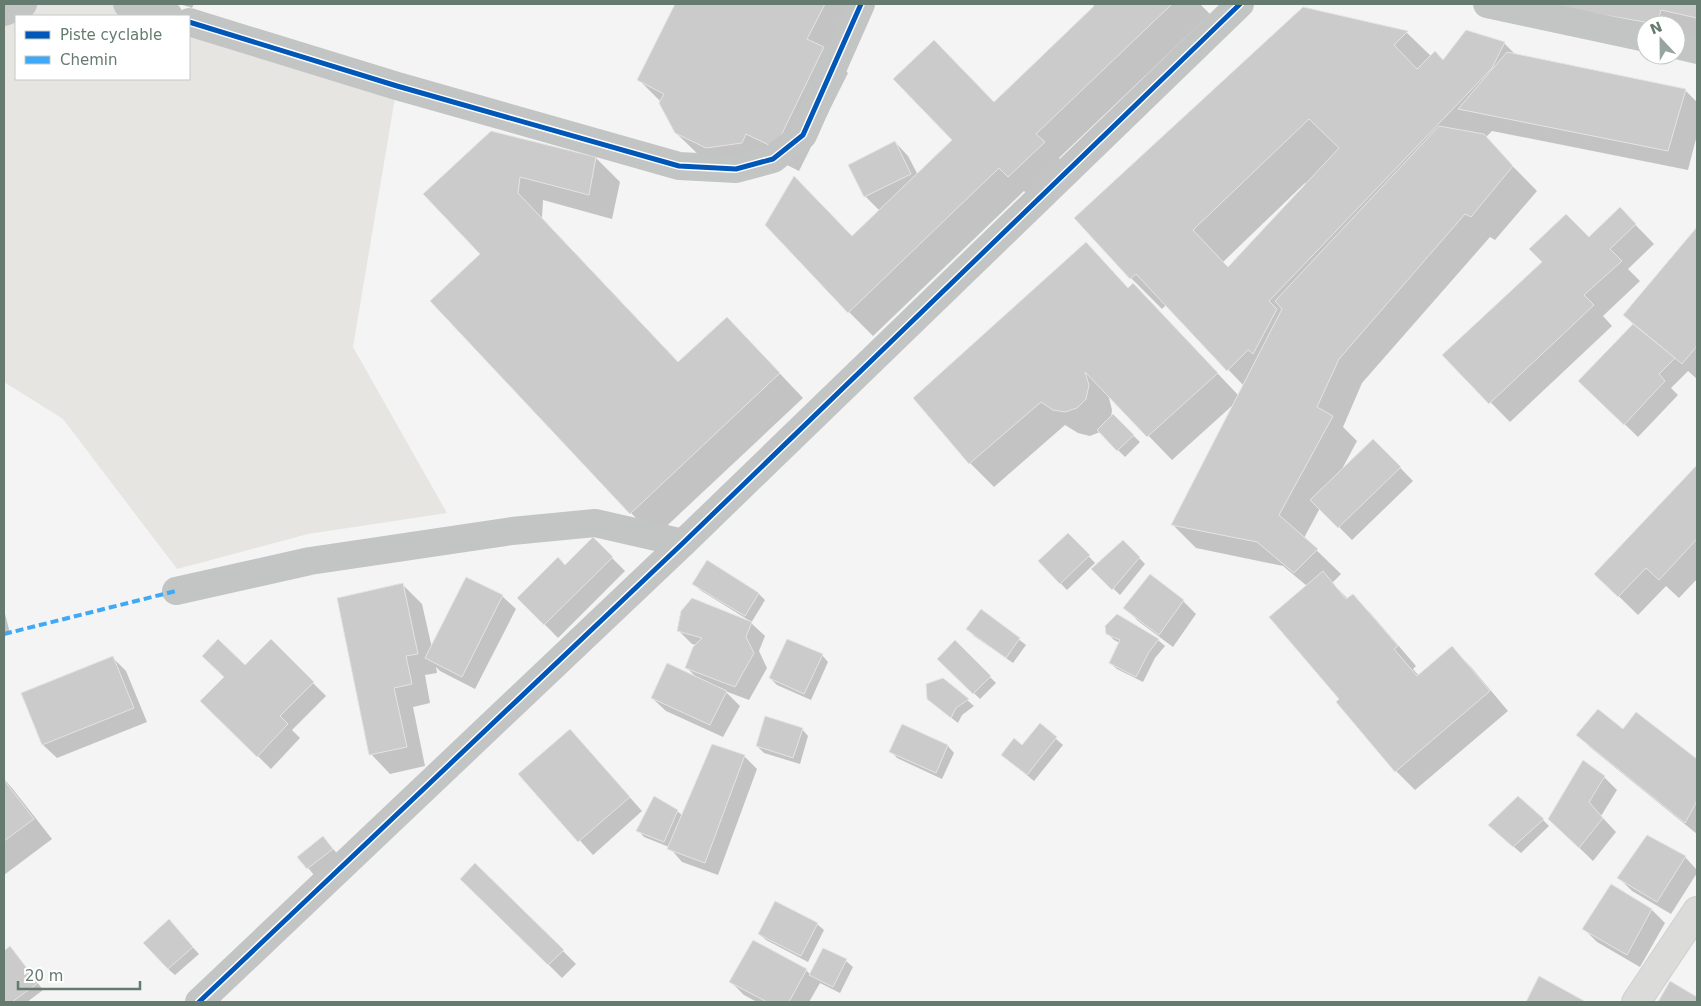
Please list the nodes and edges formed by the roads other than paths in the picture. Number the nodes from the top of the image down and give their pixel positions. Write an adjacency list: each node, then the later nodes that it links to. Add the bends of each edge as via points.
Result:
1 (23, 4): 6 (street)
2 (127, 4): 7 (street)
3 (861, 4): 8 (street, via 803,135 773,159 736,169 679,166 397,86)
4 (1240, 4): 10 (street)
5 (1487, 4): 9 (street)
6 (4, 12)
7 (166, 15)
8 (190, 22)
9 (1636, 36)
10 (683, 543): 11 (street, via 595,523 512,531 310,561); 13 (street)
11 (176, 591)
12 (1697, 911): 14 (street)
13 (199, 1002)
14 (1636, 1002)

